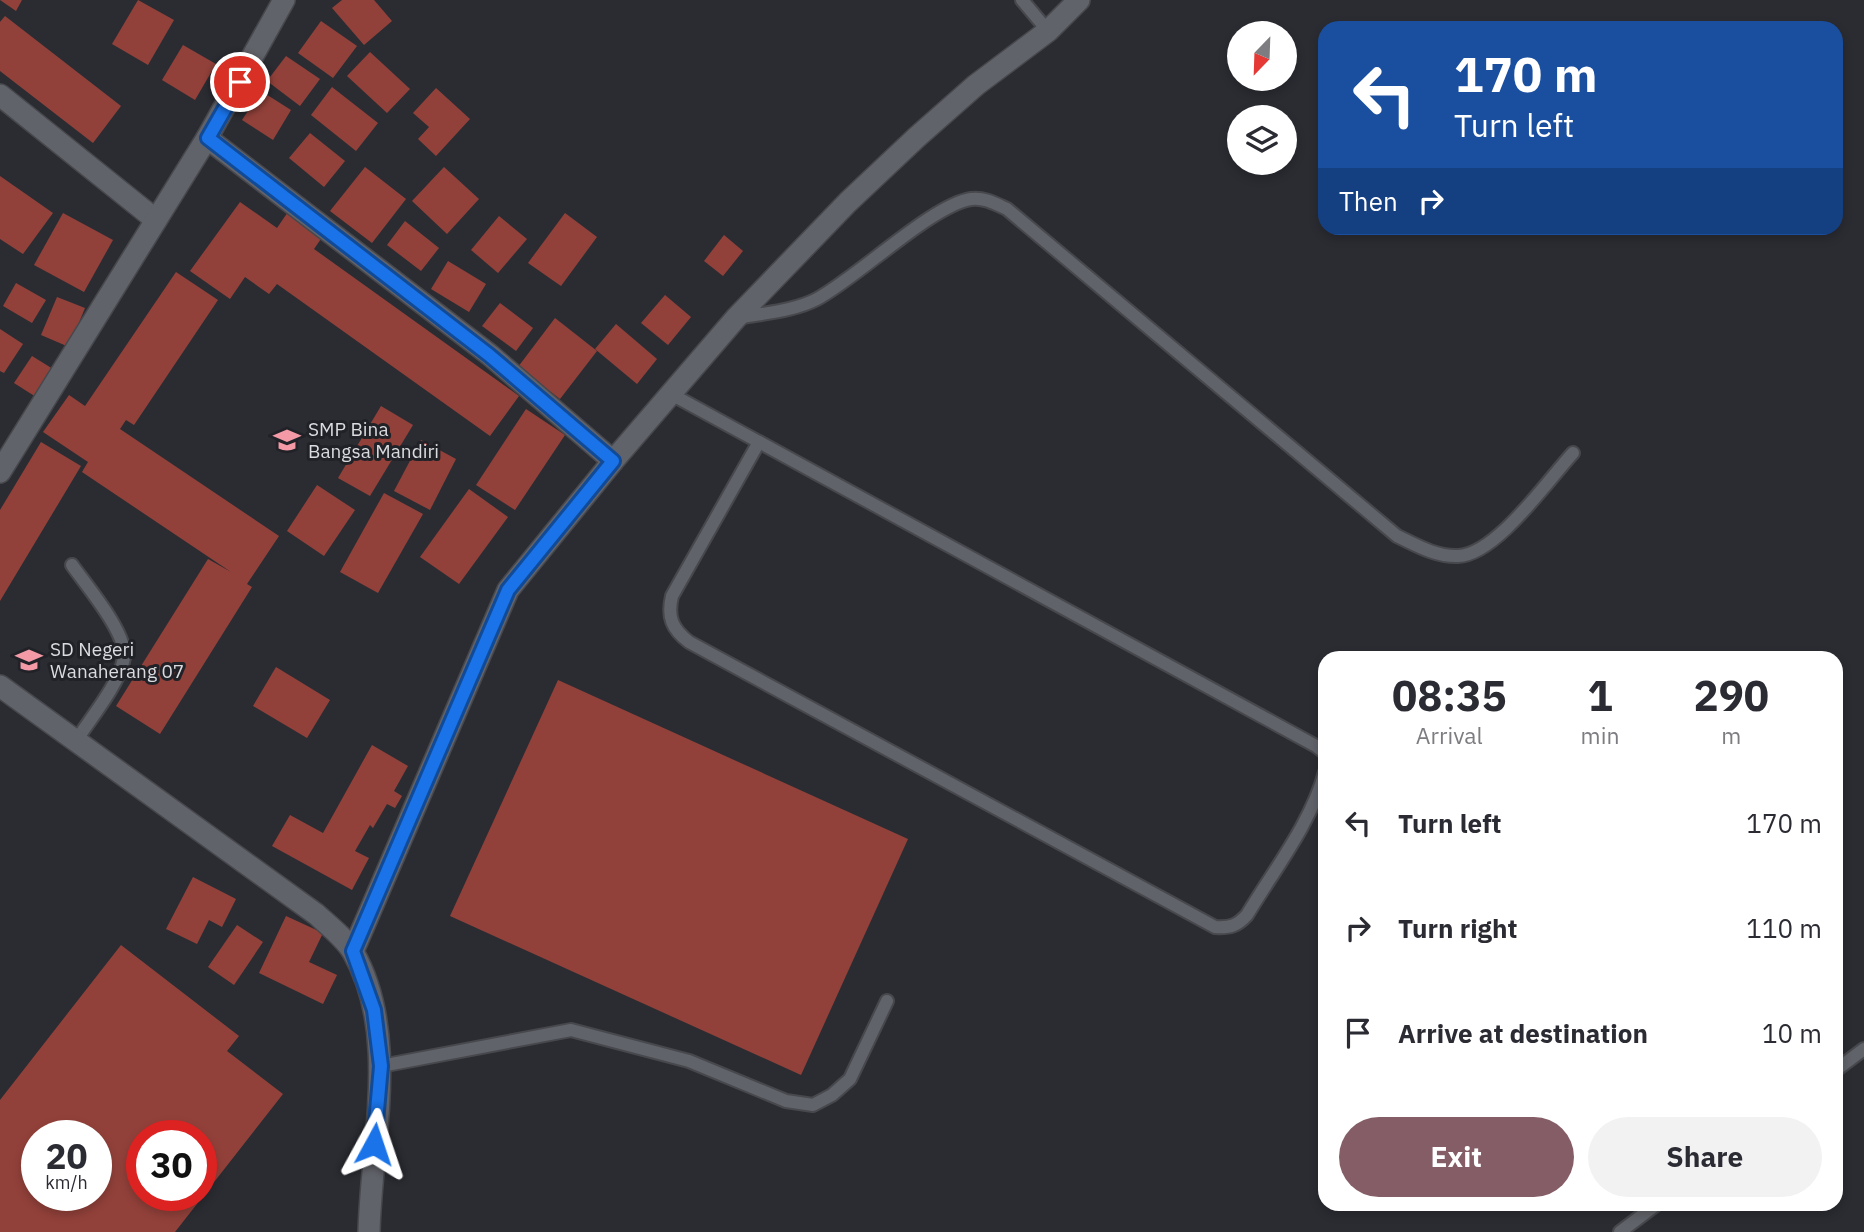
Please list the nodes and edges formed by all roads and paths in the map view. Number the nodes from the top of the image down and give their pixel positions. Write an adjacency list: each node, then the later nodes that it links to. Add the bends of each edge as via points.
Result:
1 (284, 0): 6 (street)
2 (1022, 0): 4 (lane)
3 (1079, 0): 4 (street)
4 (1048, 31): 8 (street, via 917,137)
5 (0, 95): 7 (street)
6 (208, 138): 7 (street); 12 (street, via 489,355)
7 (156, 220): 13 (street)
8 (736, 318): 9 (street); 11 (lane, via 813,301 949,206 972,199 990,201 1007,209 1397,536 1430,552 1459,556 1486,548)
9 (671, 394): 10 (lane); 12 (street)
10 (759, 442): 17 (lane); 18 (lane, via 672,596 670,617 675,631 689,642 1215,927 1239,924 1247,915)
11 (1573, 453)
12 (613, 461): 19 (street, via 508,590)
13 (0, 472)
14 (72, 565): 16 (lane, via 118,632 125,655 120,672)
15 (0, 686): 16 (street)
16 (76, 741): 19 (street, via 316,914)
17 (1318, 748)
18 (1318, 793)
19 (353, 951): 23 (street, via 374,1010)
20 (887, 1001): 23 (lane, via 850,1079 813,1105 786,1101 689,1061 572,1030)
21 (1864, 1049): 22 (lane)
22 (1843, 1065)
23 (381, 1066): 25 (street)
24 (1648, 1211): 26 (lane)
25 (369, 1232)
26 (1620, 1232)

